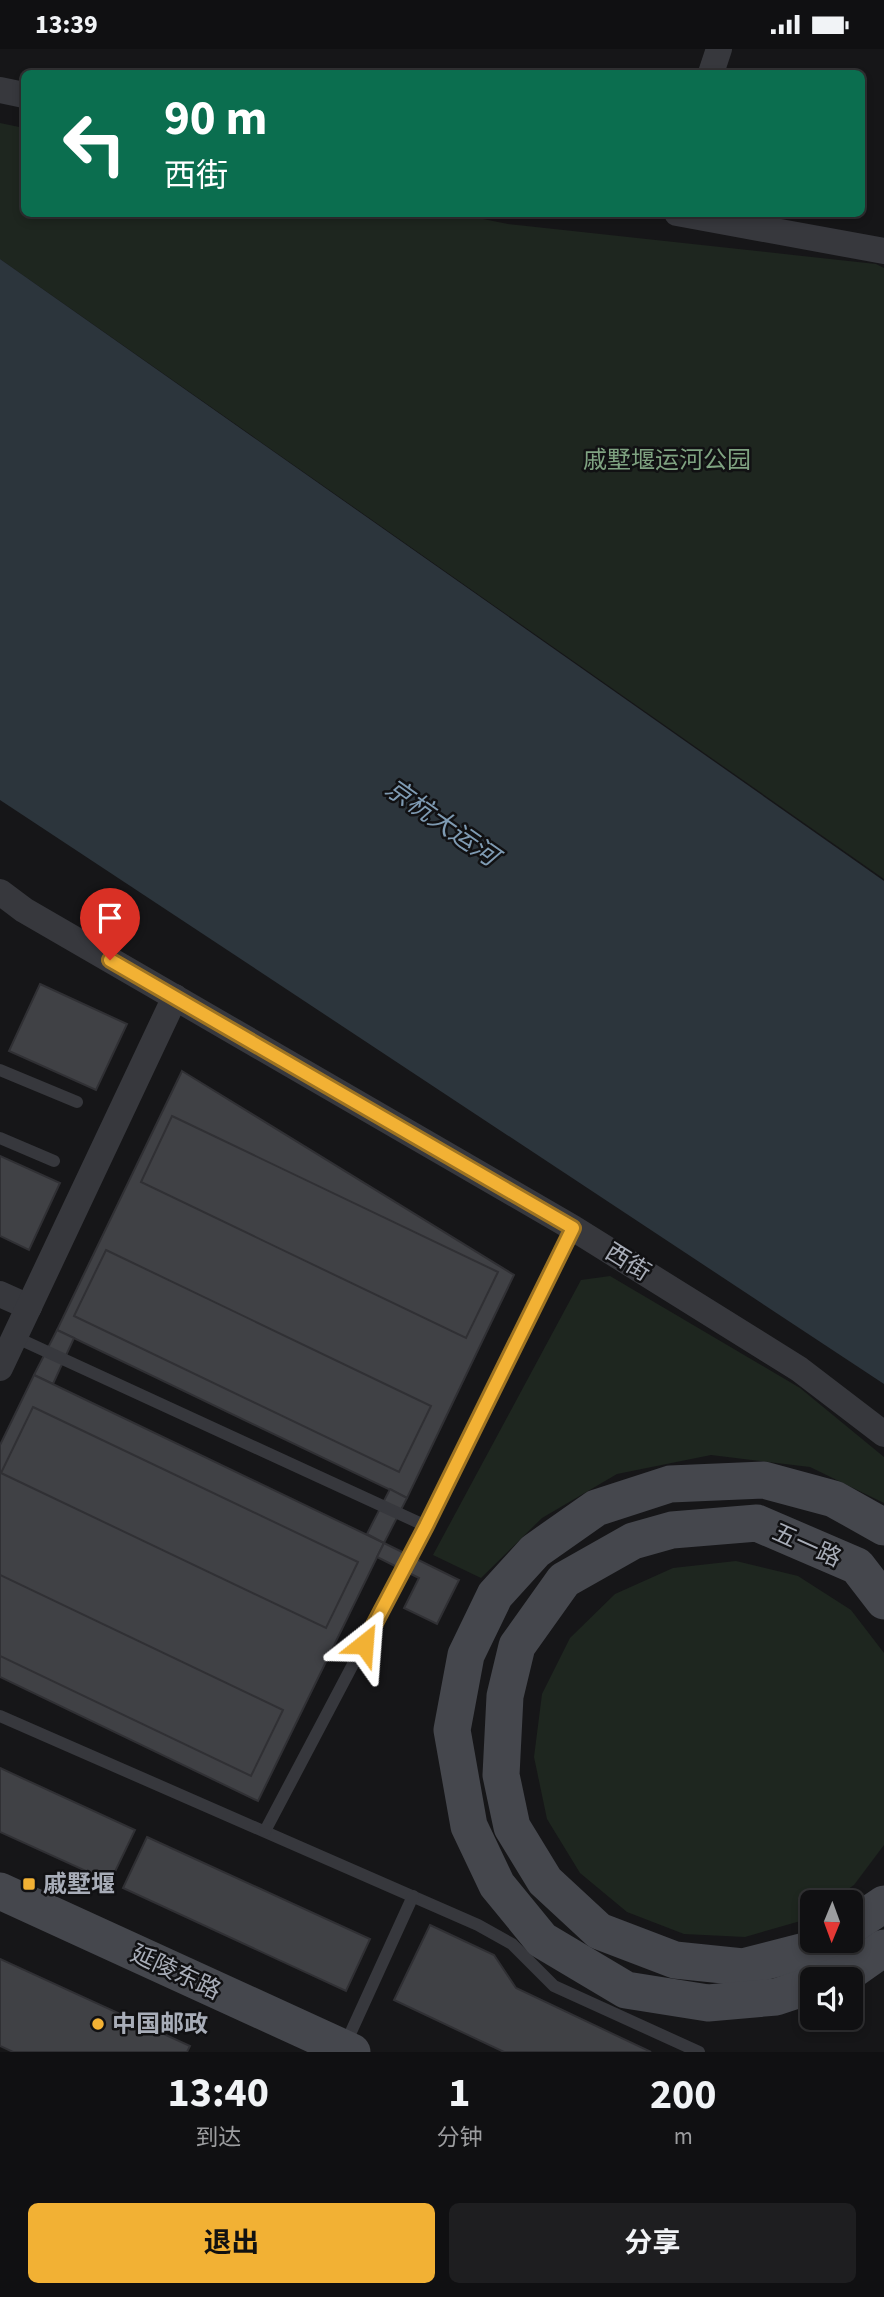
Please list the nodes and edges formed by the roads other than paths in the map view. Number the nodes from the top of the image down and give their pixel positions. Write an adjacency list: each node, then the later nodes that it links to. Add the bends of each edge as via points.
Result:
1 (719, 49): 2 (street)
2 (712, 70)
3 (0, 90): 4 (street)
4 (21, 94)
5 (699, 217): 6 (street)
6 (884, 251)
7 (0, 892): 8 (street, 西街)
8 (174, 997): 13 (street, 西街); 15 (street)
9 (0, 1070): 10 (lane)
10 (77, 1102)
11 (0, 1138): 12 (lane)
12 (54, 1161)
13 (573, 1228): 18 (street, 西街, via 799,1369); 19 (lane)
14 (0, 1294): 15 (street)
15 (29, 1307): 16 (street)
16 (15, 1336): 17 (street); 19 (lane)
17 (0, 1368)
18 (884, 1434)
19 (426, 1526): 23 (lane)
20 (884, 1527): 31 (main road, 五一路, via 834,1499 764,1480 670,1484 596,1508 536,1551 495,1595 466,1655 452,1730 469,1826 497,1885 542,1940 626,1990 708,2003 776,1997)
21 (884, 1601): 29 (main road, 五一路, via 857,1566 757,1523 672,1530 633,1541 564,1580 517,1646 505,1696 501,1775 512,1827 545,1881 599,1931 674,1960 743,1967)
22 (0, 1716): 23 (lane)
23 (265, 1831): 25 (lane)
24 (0, 1891): 32 (main road, 延陵东路)
25 (413, 1896): 32 (lane); 33 (lane, via 512,1944 554,1986)
26 (884, 1904): 27 (main road)
27 (863, 1918)
28 (884, 1948): 30 (main road)
29 (800, 1952)
30 (857, 1967)
31 (800, 1989)
32 (348, 2050)
33 (699, 2052)

